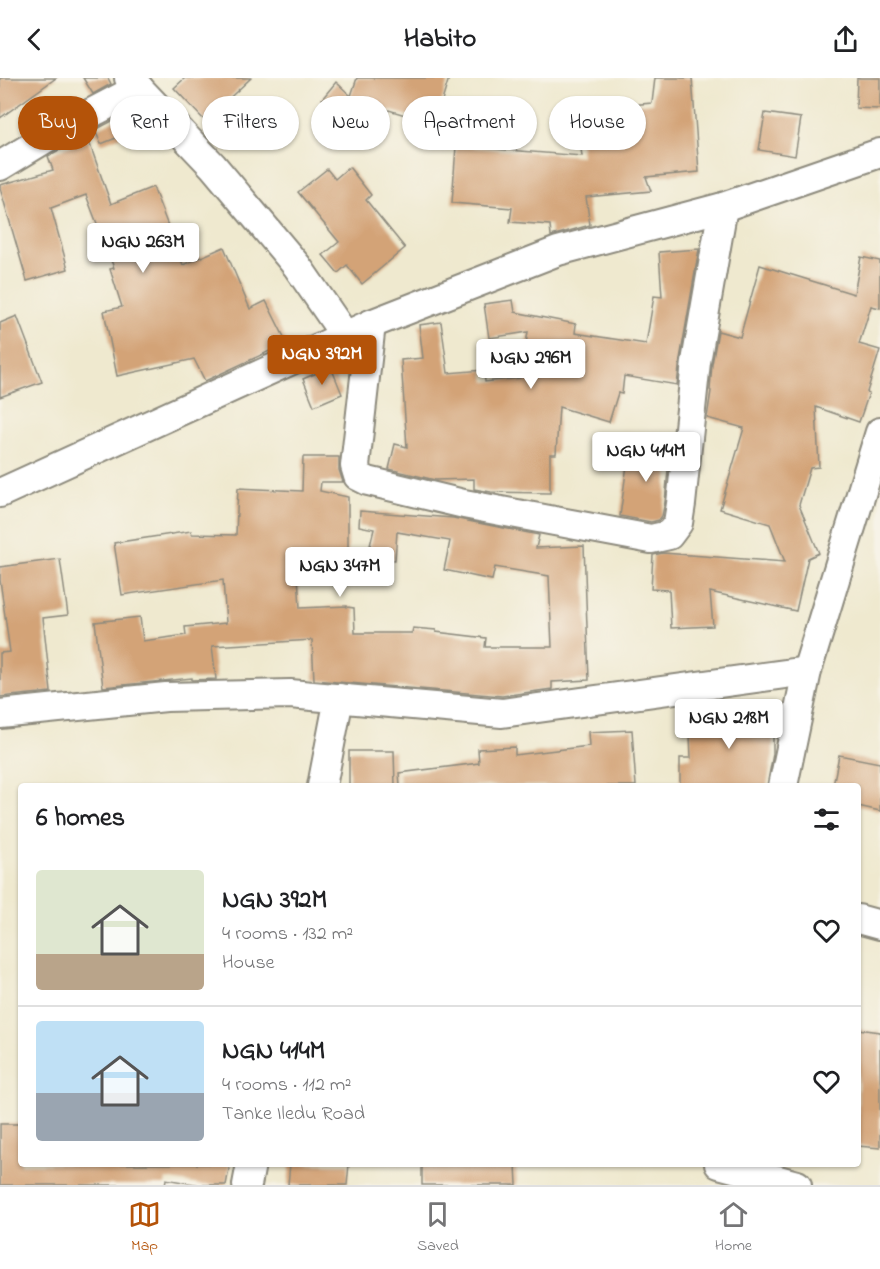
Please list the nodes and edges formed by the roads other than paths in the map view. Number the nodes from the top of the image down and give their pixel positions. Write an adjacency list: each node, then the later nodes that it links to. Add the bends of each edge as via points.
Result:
1 (134, 83): 3 (street); 5 (street)
2 (880, 153): 4 (street)
3 (0, 166)
4 (723, 207): 5 (street, via 558,251); 5 (street, via 696,362 678,523 669,535 651,539 464,504 358,476)
5 (358, 331): 8 (street)
6 (880, 432): 7 (street)
7 (872, 485): 9 (street)
8 (0, 493)
9 (807, 671): 10 (street, via 502,713); 13 (street)
10 (339, 698): 11 (street, via 290,694 166,697); 12 (street)
11 (0, 714)
12 (323, 783)
13 (784, 783)
14 (861, 921): 15 (street)
15 (880, 925)
16 (250, 1167): 19 (street)
17 (713, 1167): 20 (street)
18 (729, 1167): 21 (street)
19 (247, 1185)
20 (711, 1185)
21 (797, 1185)

